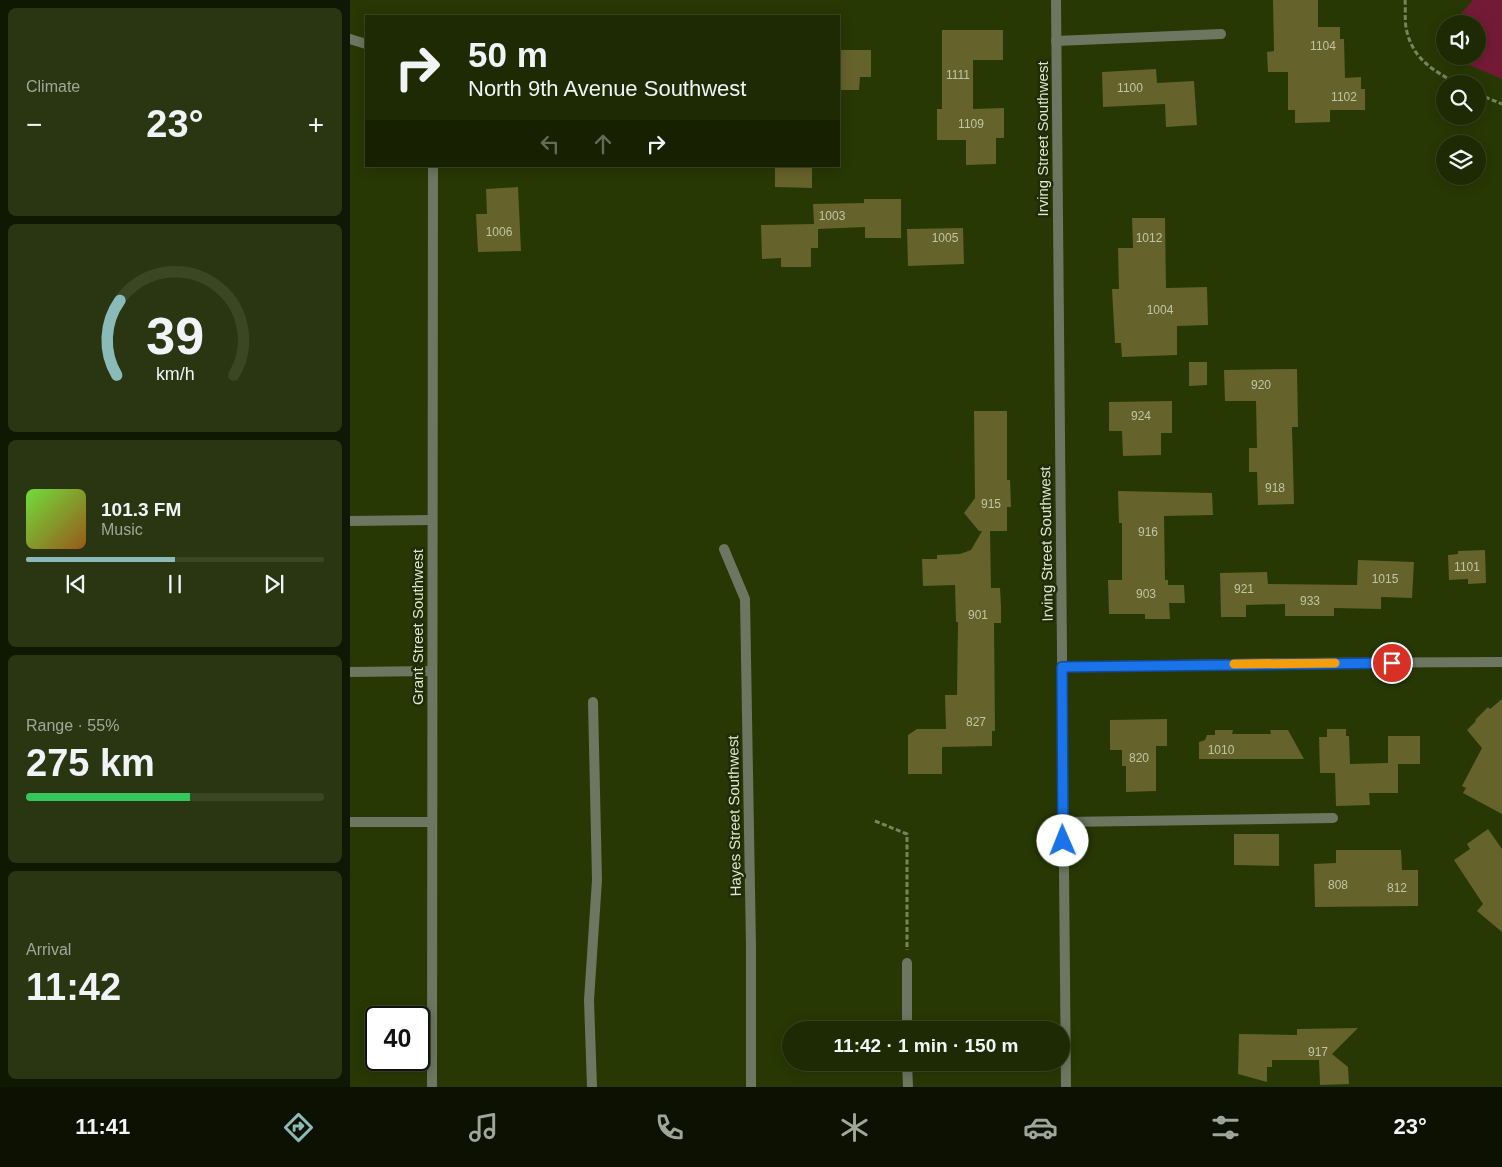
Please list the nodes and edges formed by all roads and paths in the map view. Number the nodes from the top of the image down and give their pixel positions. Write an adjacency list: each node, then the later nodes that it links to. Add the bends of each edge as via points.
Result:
1 (1056, 0): 5 (street, Irving Street Southwest)
2 (1405, 0): 7 (path, via 1406,31 1417,56)
3 (1221, 34): 5 (street)
4 (350, 39): 6 (street)
5 (1056, 41): 15 (street, Irving Street Southwest)
6 (365, 44)
7 (1442, 75)
8 (1486, 97): 9 (path)
9 (1502, 104)
10 (432, 167): 11 (street, Grant Street Southwest)
11 (432, 520): 12 (street); 16 (street, Grant Street Southwest)
12 (350, 521)
13 (724, 549): 29 (street, Hayes Street Southwest, via 745,598)
14 (1502, 662): 15 (street)
15 (1062, 667): 23 (street, Irving Street Southwest)
16 (431, 671): 17 (street); 22 (street, Grant Street Southwest)
17 (350, 672)
18 (594, 702): 28 (street, via 597,880 589,1000)
19 (1334, 818): 23 (street)
20 (875, 821): 24 (path, via 907,834)
21 (350, 822): 22 (street)
22 (432, 822): 27 (street, Grant Street Southwest)
23 (1063, 822): 31 (street, Irving Street Southwest)
24 (907, 963): 25 (street)
25 (907, 1021)
26 (907, 1071): 30 (street)
27 (432, 1087)
28 (592, 1087)
29 (752, 1087)
30 (908, 1087)
31 (1066, 1087)

